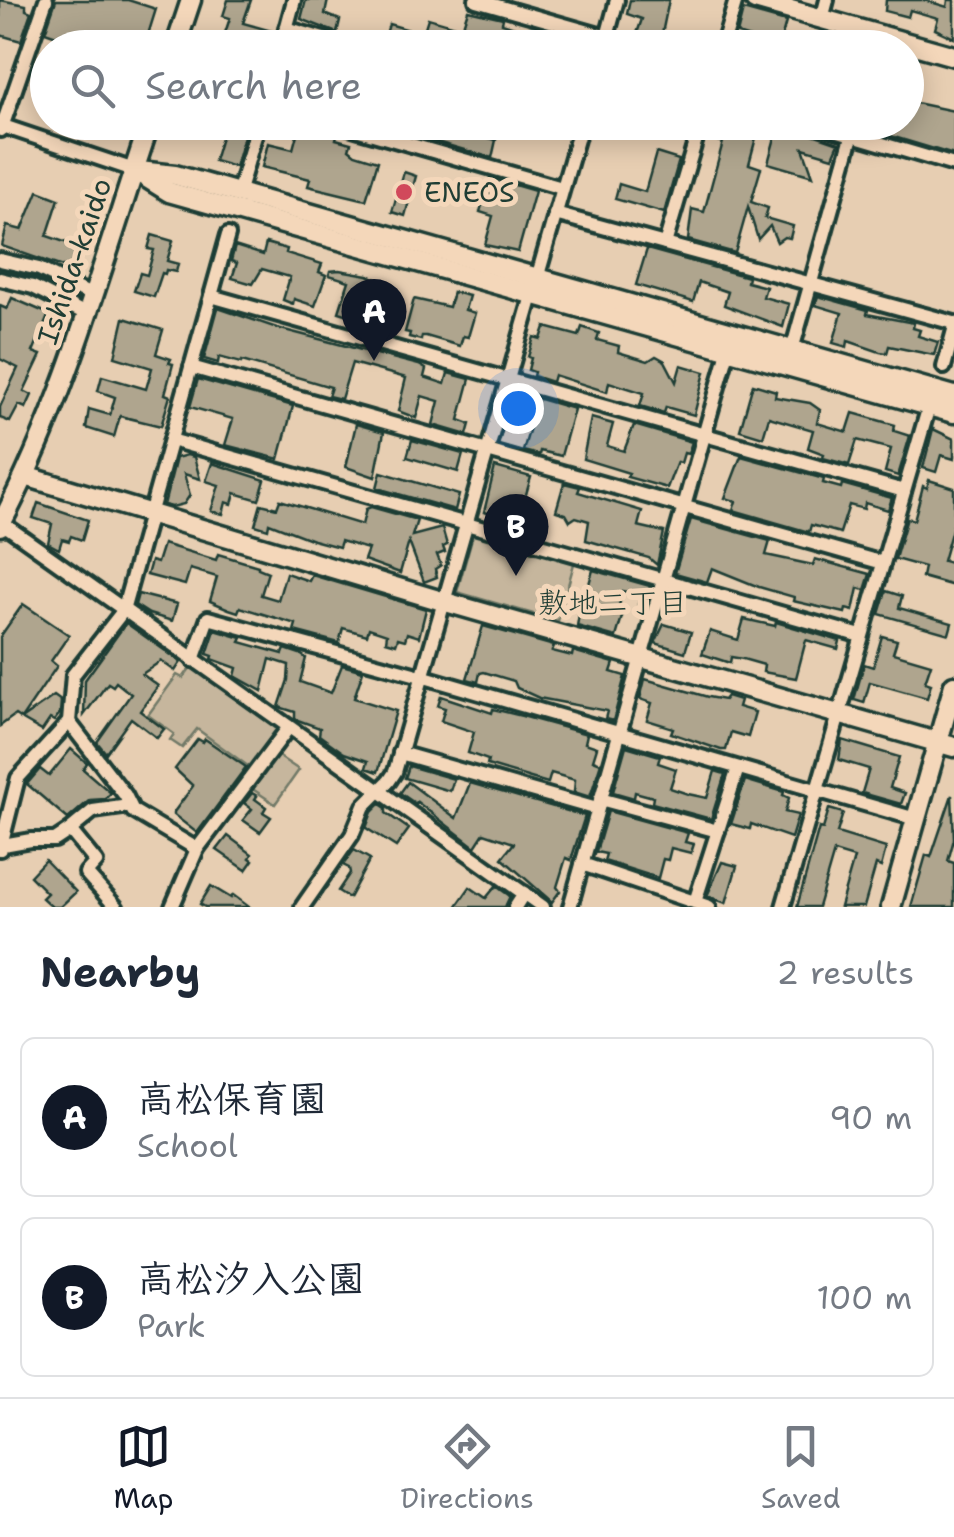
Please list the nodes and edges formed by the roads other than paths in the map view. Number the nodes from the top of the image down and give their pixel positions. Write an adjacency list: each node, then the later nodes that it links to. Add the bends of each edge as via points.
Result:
1 (46, 0): 10 (street)
2 (191, 0): 11 (street)
3 (294, 0): 9 (street)
4 (476, 0): 13 (street)
5 (617, 0): 14 (street)
6 (736, 0): 15 (street)
7 (755, 0): 8 (street)
8 (825, 9): 16 (street)
9 (286, 28): 12 (street)
10 (35, 30)
11 (181, 30)
12 (293, 30)
13 (568, 30)
14 (608, 30)
15 (727, 30)
16 (860, 30)
17 (30, 46): 20 (street)
18 (924, 50): 19 (street)
19 (954, 56)
20 (1, 128): 21 (street)
21 (30, 137)
22 (39, 140): 31 (street)
23 (144, 140): 31 (street, Ishida-kaido)
24 (254, 140): 33 (street)
25 (394, 140): 32 (street)
26 (577, 140): 32 (street)
27 (695, 140): 36 (street)
28 (851, 140): 40 (street)
29 (885, 140): 30 (street)
30 (954, 165)
31 (134, 170): 33 (street); 39 (street, via 169,192); 42 (street, Ishida-kaido)
32 (562, 188): 34 (street)
33 (238, 194): 39 (street)
34 (556, 214): 36 (street); 39 (street)
35 (228, 235): 41 (street)
36 (665, 244): 40 (street)
37 (0, 260): 42 (street, via 38,269)
38 (0, 279): 42 (street)
39 (535, 285): 44 (street); 45 (street); 48 (street)
40 (810, 286): 43 (street); 45 (street)
41 (211, 296): 46 (street); 48 (street)
42 (91, 306): 55 (street, Ishida-kaido)
43 (954, 327): 47 (street)
44 (728, 348): 50 (street); 52 (street)
45 (792, 350): 49 (street)
46 (191, 367): 53 (street); 54 (street)
47 (944, 367)
48 (506, 378): 52 (street); 54 (street)
49 (954, 396)
50 (928, 406): 51 (street); 56 (street)
51 (954, 413)
52 (704, 434): 56 (street); 57 (street)
53 (171, 440): 58 (street); 60 (street)
54 (485, 452): 57 (street); 60 (street)
55 (25, 476): 58 (street); 59 (street, Ishida-kaido)
56 (904, 491): 61 (street)
57 (684, 507): 61 (street); 62 (street)
58 (149, 515): 63 (street); 64 (street)
59 (1, 524): 64 (street)
60 (464, 524): 62 (street); 63 (street)
61 (882, 563): 65 (street)
62 (663, 578): 65 (street); 66 (street)
63 (442, 602): 66 (street); 68 (street)
64 (123, 610): 67 (street); 71 (street, via 73,675)
65 (861, 636): 70 (street)
66 (639, 657): 70 (street); 73 (street)
67 (193, 660): 68 (street, via 208,618); 72 (street)
68 (421, 676): 73 (street); 75 (street)
69 (954, 684): 74 (street)
70 (838, 713): 74 (street); 77 (street)
71 (69, 722): 80 (street); 84 (street, via 18,778)
72 (289, 727): 78 (street); 85 (street)
73 (618, 734): 76 (street); 79 (street)
74 (946, 744): 81 (street)
75 (400, 753): 78 (street); 79 (street)
76 (738, 768): 77 (street); 83 (street)
77 (815, 790): 81 (street); 95 (street)
78 (380, 792): 87 (street); 91 (street, via 357,816 352,835)
79 (598, 804): 83 (street); 86 (street)
80 (128, 806): 82 (street, via 92,811); 85 (street)
81 (916, 819): 96 (street)
82 (70, 830): 84 (street, via 55,840); 89 (street, via 96,862 86,873)
83 (718, 831): 88 (street)
84 (2, 848)
85 (197, 849): 90 (street)
86 (582, 864): 88 (street); 94 (street)
87 (524, 893): 92 (street); 93 (street)
88 (702, 905)
89 (116, 907)
90 (172, 907)
91 (302, 907)
92 (514, 907)
93 (543, 907)
94 (570, 907)
95 (783, 907)
96 (891, 907)

